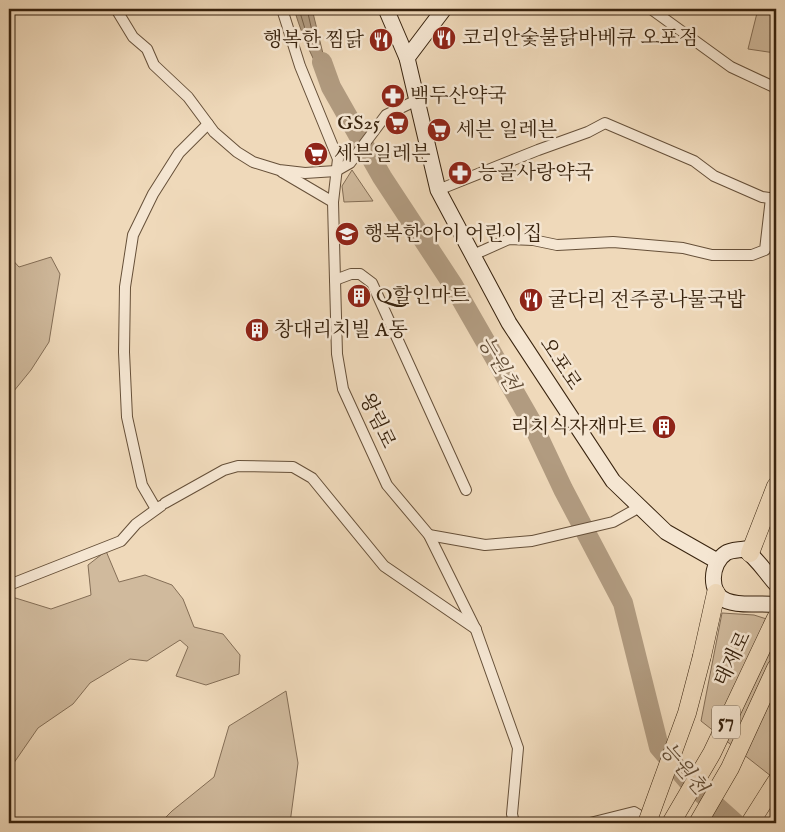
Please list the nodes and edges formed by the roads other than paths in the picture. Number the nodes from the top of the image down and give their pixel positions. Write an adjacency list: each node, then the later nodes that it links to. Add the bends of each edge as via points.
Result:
1 (116, 9): 9 (street, via 133,37 147,50 154,65 188,97)
2 (282, 9): 11 (street, 왕림로, via 300,66 338,159)
3 (386, 9): 6 (main road, 오포로)
4 (444, 9): 6 (main road)
5 (651, 9): 7 (street, via 731,67)
6 (408, 58): 8 (main road, 오포로)
7 (776, 88)
8 (417, 100): 11 (street, via 384,118 350,163); 12 (main road, 오포로)
9 (208, 124): 10 (street, via 236,152 253,162); 20 (street, via 179,153 153,194 134,235 125,287 127,416 142,484)
10 (280, 170): 11 (street, via 305,173); 14 (street)
11 (336, 171): 14 (street, 왕림로)
12 (438, 190): 13 (street, via 605,123 694,161 714,176 762,197); 15 (main road, 오포로)
13 (773, 198): 15 (street, via 765,250 752,255 712,255 683,248 613,242 557,245 509,239)
14 (334, 202): 16 (street, 왕림로)
15 (473, 255): 19 (main road, 오포로, via 509,323 608,473)
16 (335, 280): 18 (street, via 360,274 372,283); 21 (street, 왕림로, via 337,354 343,389 387,485)
17 (776, 486): 22 (highway)
18 (466, 490)
19 (640, 507): 21 (street, via 614,522 532,541 484,545); 23 (main road, 오포로, via 666,532)
20 (156, 509): 25 (street, via 121,541); 29 (street, via 224,470 238,466 293,468 312,478 384,566)
21 (429, 535): 29 (street, 왕림로)
22 (750, 553): 23 (main road, via 744,549 726,552); 24 (main road)
23 (717, 561): 26 (main road, via 713,580)
24 (776, 584)
25 (9, 586)
26 (716, 593): 27 (main road, via 724,601 742,605); 34 (highway, bridge, via 687,713)
27 (776, 605)
28 (776, 618): 36 (highway, 태재로 / 57, via 712,753)
29 (476, 630): 32 (street, 왕림로, via 518,748)
30 (776, 668): 37 (highway, 57, via 730,768)
31 (776, 782): 38 (highway)
32 (514, 823)
33 (590, 823): 35 (street, via 634,812)
34 (647, 823)
35 (652, 823)
36 (671, 823)
37 (698, 823)
38 (750, 823)

